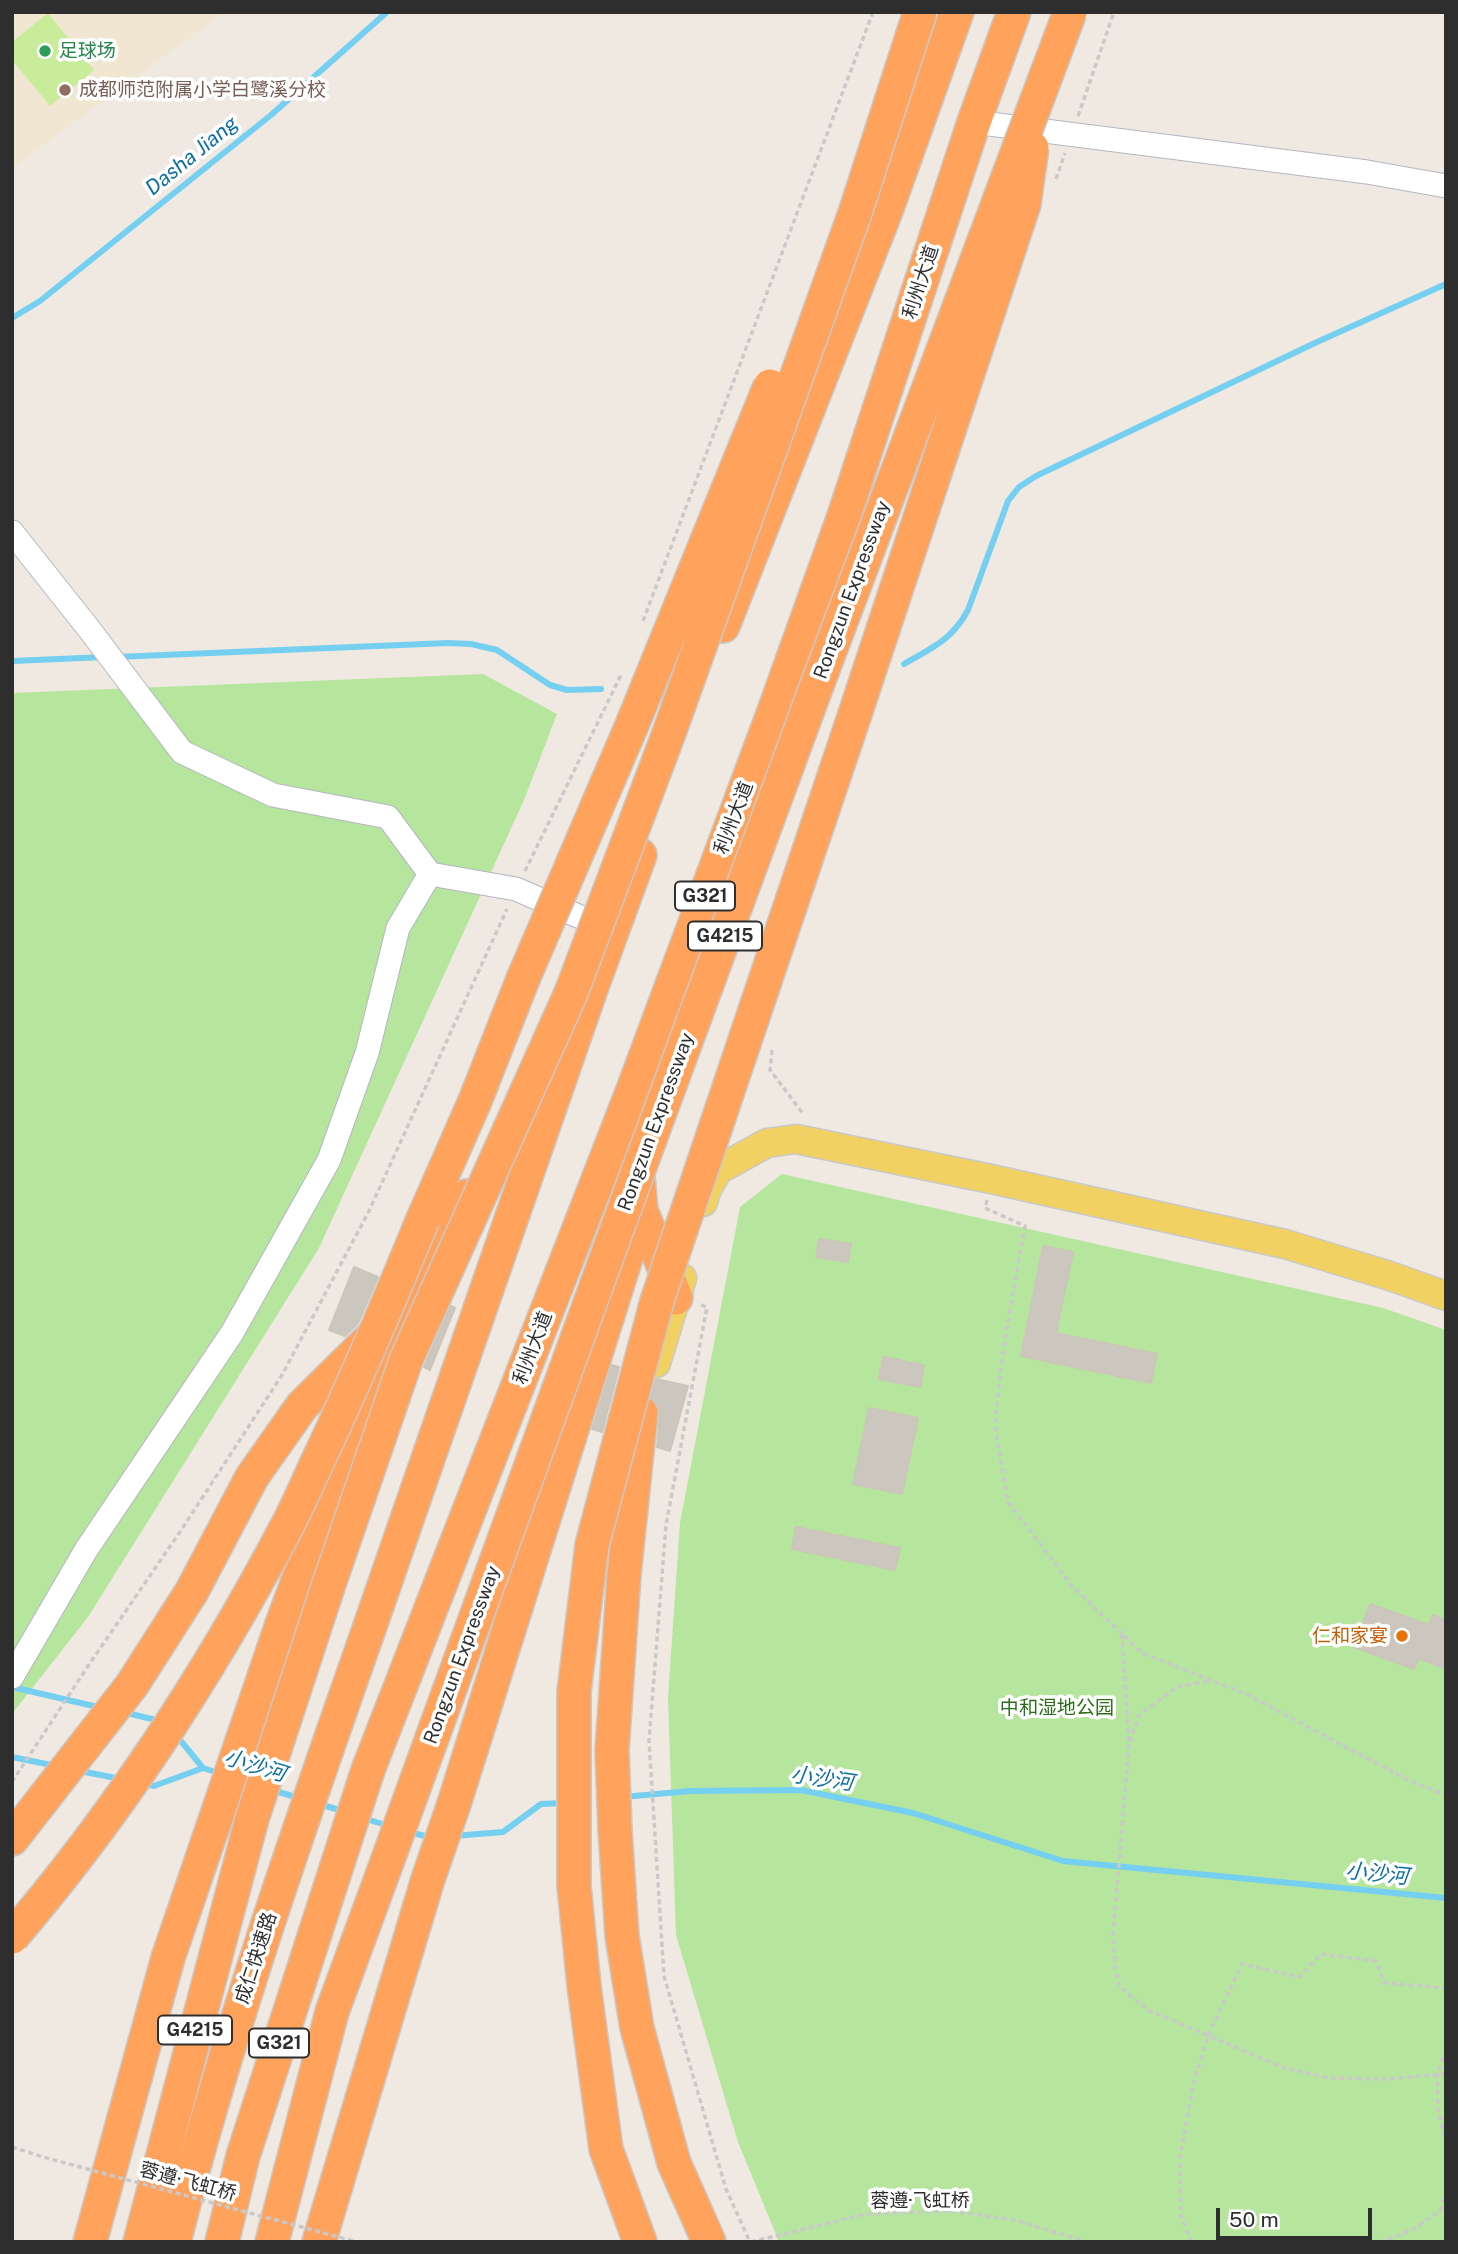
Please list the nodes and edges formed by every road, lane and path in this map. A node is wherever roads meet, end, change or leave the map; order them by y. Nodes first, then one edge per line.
1 (873, 12) edge
2 (919, 12) edge
3 (957, 12) edge
4 (1014, 12) edge
5 (1070, 12) edge
6 (1114, 12) edge
7 (1039, 91) junction
8 (974, 122) junction
9 (1072, 134) junction
10 (1446, 186) edge
11 (1054, 187) dead end
12 (856, 210) junction
13 (12, 532) edge
14 (643, 622) dead end
15 (622, 673) dead end
16 (430, 874) junction
17 (516, 889) junction
18 (613, 931) junction
19 (591, 989) junction
20 (772, 1046) dead end
21 (631, 1095) junction
22 (806, 1119) dead end
23 (985, 1209) dead end
24 (641, 1210) junction
25 (1446, 1296) edge
26 (676, 1298) junction
27 (397, 1313) junction
28 (641, 1413) joint
29 (1122, 1634) junction
30 (15, 1673) edge
31 (1210, 1681) junction
32 (1129, 1745) junction
33 (12, 1782) edge
34 (1446, 1796) edge
35 (21, 1828) edge
36 (12, 1937) edge
37 (1446, 1988) edge
38 (1208, 2036) junction
39 (1446, 2049) edge
40 (1446, 2074) edge
41 (1437, 2075) junction
42 (1446, 2143) edge
43 (12, 2147) edge
44 (1446, 2193) edge
45 (627, 2206) junction
46 (90, 2242) edge
47 (140, 2242) edge
48 (174, 2242) edge
49 (222, 2242) edge
50 (272, 2242) edge
51 (319, 2242) edge
52 (357, 2242) edge
53 (640, 2242) edge
54 (649, 2242) edge
55 (709, 2242) edge
56 (751, 2242) edge
57 (1087, 2242) edge
58 (1192, 2242) edge
59 (1380, 2242) edge

1 - 14 path
2 - 12 highway, G4215, bridge
3 - 18 highway, G321
4 - 8 highway, 利州大道 / G321
5 - 7 highway, Rongzun Expressway / G4215, bridge
6 - 9 path
7 - 45 highway, bridge
7 - 50 highway, Rongzun Expressway / G4215, bridge
8 - 9 street
8 - 21 highway, 利州大道 / G321
9 - 10 street
9 - 11 path
12 - 36 highway, bridge
12 - 47 highway, G4215, bridge
13 - 16 street
15 - 17 path
16 - 17 street
16 - 30 street
17 - 18 street
17 - 33 path
18 - 19 highway, G321
19 - 27 highway
19 - 48 highway, 成仁快速路 / G321
20 - 22 path
21 - 24 highway
21 - 49 highway, 利州大道 / G321
23 - 29 path
24 - 26 highway
24 - 51 highway
25 - 26 main road
26 - 28 main road
26 - 56 path
27 - 35 highway
27 - 46 highway
28 - 55 highway
29 - 31 path
29 - 32 path
31 - 32 path
31 - 34 path
32 - 38 path
37 - 38 path
38 - 41 path
38 - 58 path
39 - 41 path
40 - 41 path
41 - 42 path
43 - 52 path, 蓉遵·飞虹桥, bridge
44 - 59 path
45 - 53 highway
45 - 54 highway
56 - 57 path, 蓉遵·飞虹桥

